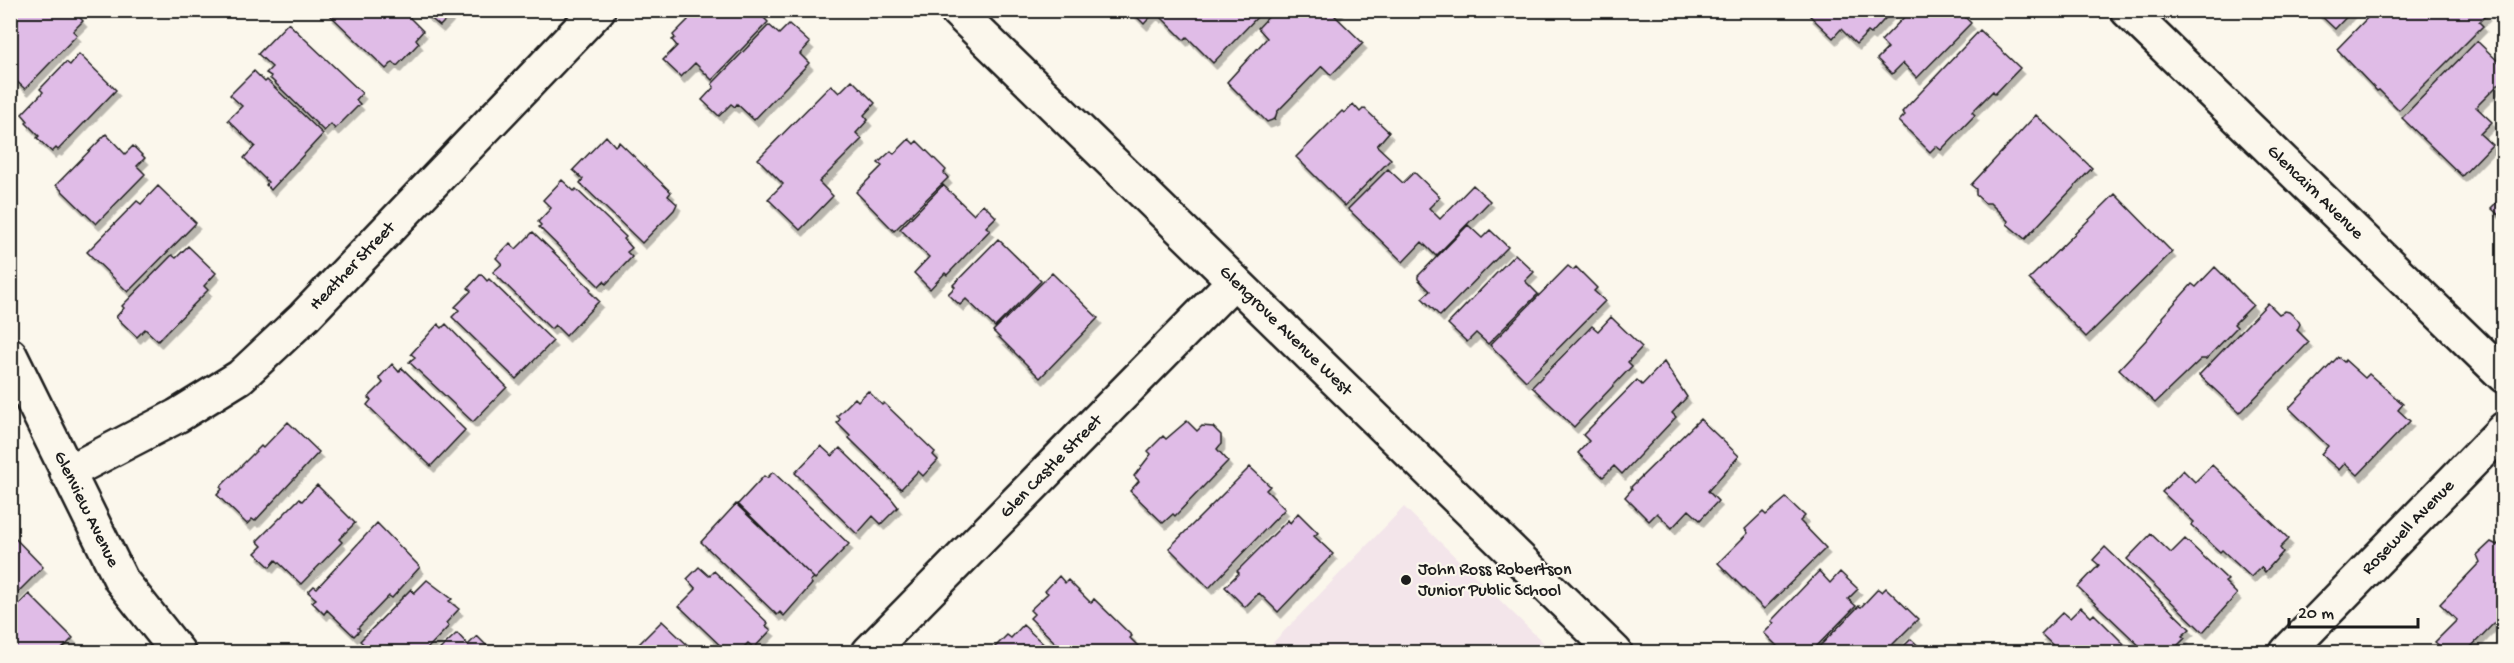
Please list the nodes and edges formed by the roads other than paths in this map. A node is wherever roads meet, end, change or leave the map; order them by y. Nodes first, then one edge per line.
1 (598, 10) edge
2 (956, 10) edge
3 (2127, 10) edge
4 (1234, 281) junction
5 (10, 355) edge
6 (2504, 376) edge
7 (2504, 429) edge
8 (67, 473) junction
9 (178, 652) edge
10 (868, 652) edge
11 (1615, 652) edge
12 (2288, 652) edge

1 - 8 street, Heather Street
2 - 4 street, Glengrove Avenue West
3 - 6 street, Glencairn Avenue
4 - 10 street, Glen Castle Street
4 - 11 street, Glengrove Avenue West
5 - 8 street, Glenview Avenue
7 - 12 street, Rosewell Avenue
8 - 9 street, Glenview Avenue

